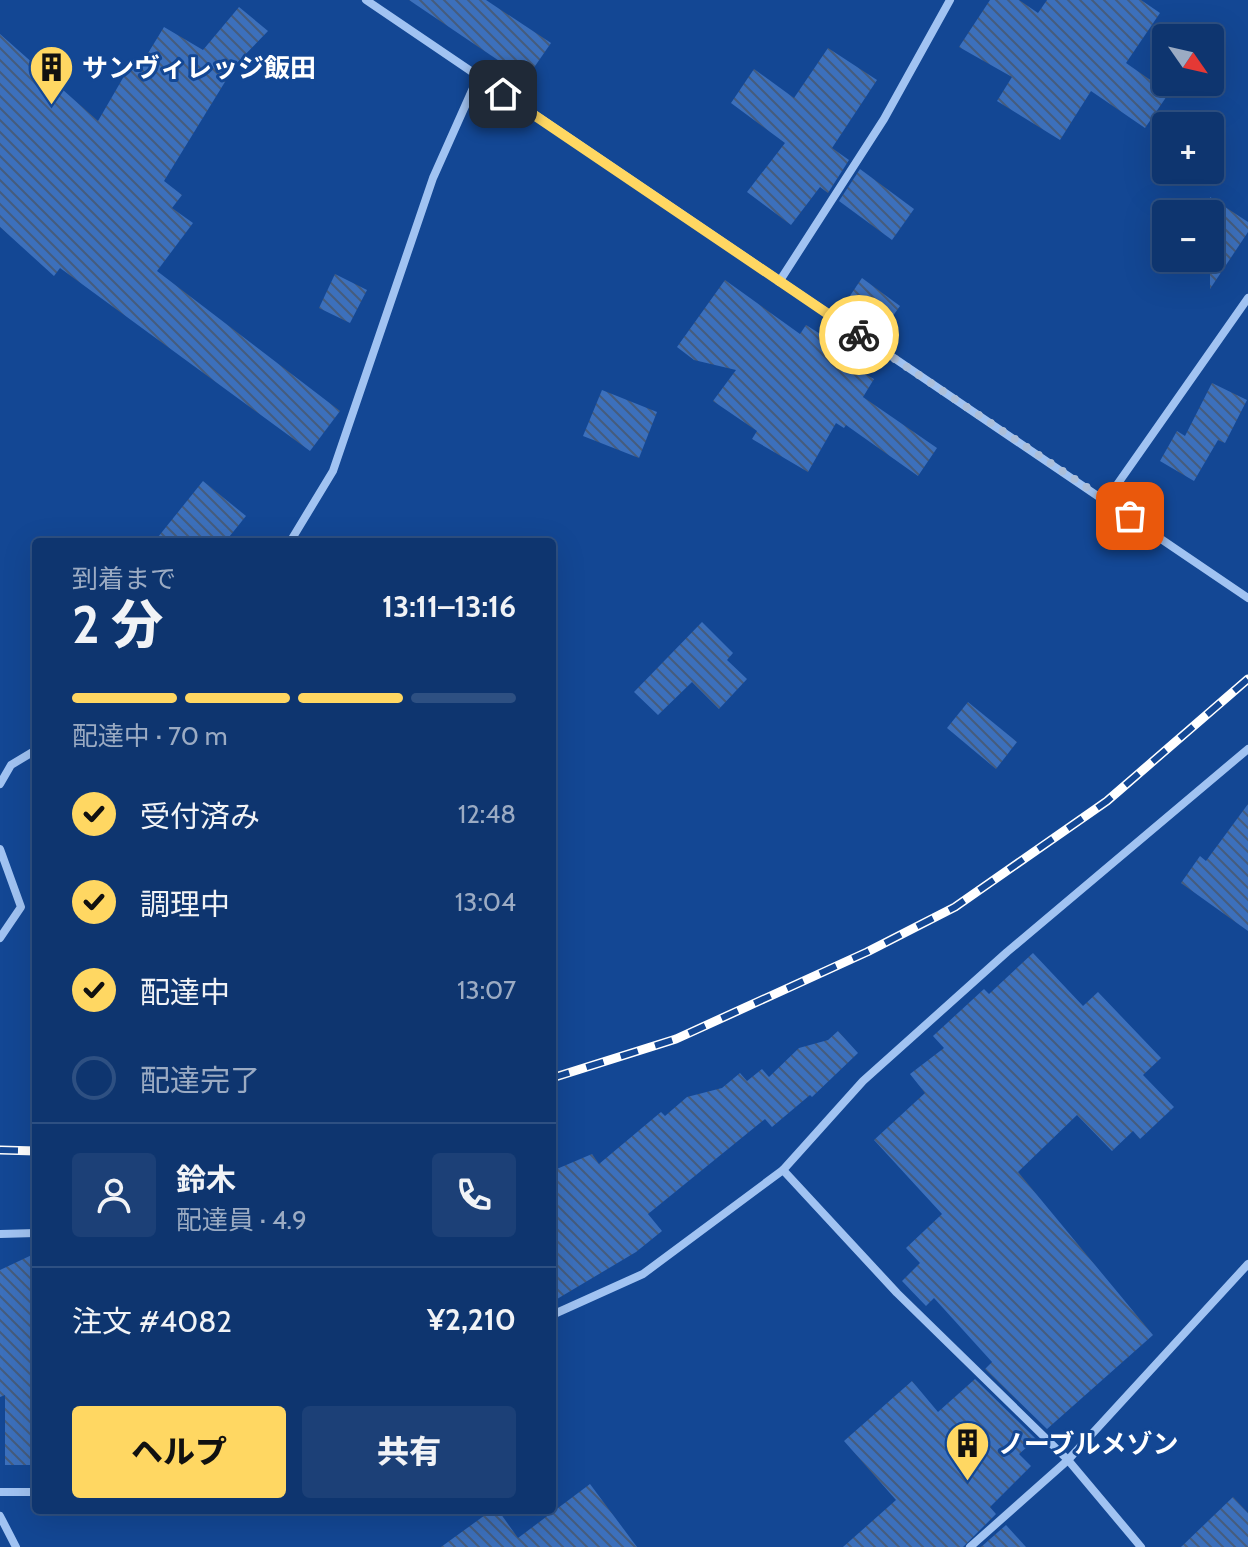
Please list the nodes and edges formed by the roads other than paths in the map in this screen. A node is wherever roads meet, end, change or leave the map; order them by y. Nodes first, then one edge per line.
1 (366, 0) edge
2 (950, 0) edge
3 (478, 77) junction
4 (779, 282) junction
5 (1248, 298) edge
6 (1107, 499) junction
7 (292, 538) edge
8 (1248, 598) edge
9 (1248, 749) edge
10 (32, 752) edge
11 (0, 784) edge
12 (0, 849) edge
13 (0, 938) edge
14 (783, 1170) junction
15 (32, 1233) edge
16 (0, 1234) edge
17 (1248, 1264) edge
18 (556, 1313) edge
19 (1068, 1460) junction
20 (0, 1492) edge
21 (32, 1492) edge
22 (0, 1516) edge
23 (16, 1547) edge
24 (970, 1547) edge
25 (1141, 1547) edge

1 - 3 street
2 - 4 street
3 - 4 street
3 - 7 street
4 - 6 street
5 - 6 street
6 - 8 street
9 - 14 street
10 - 11 street
12 - 13 street
14 - 18 street
14 - 19 street
15 - 16 street
17 - 19 street
19 - 24 street
19 - 25 street
20 - 21 street
22 - 23 street

